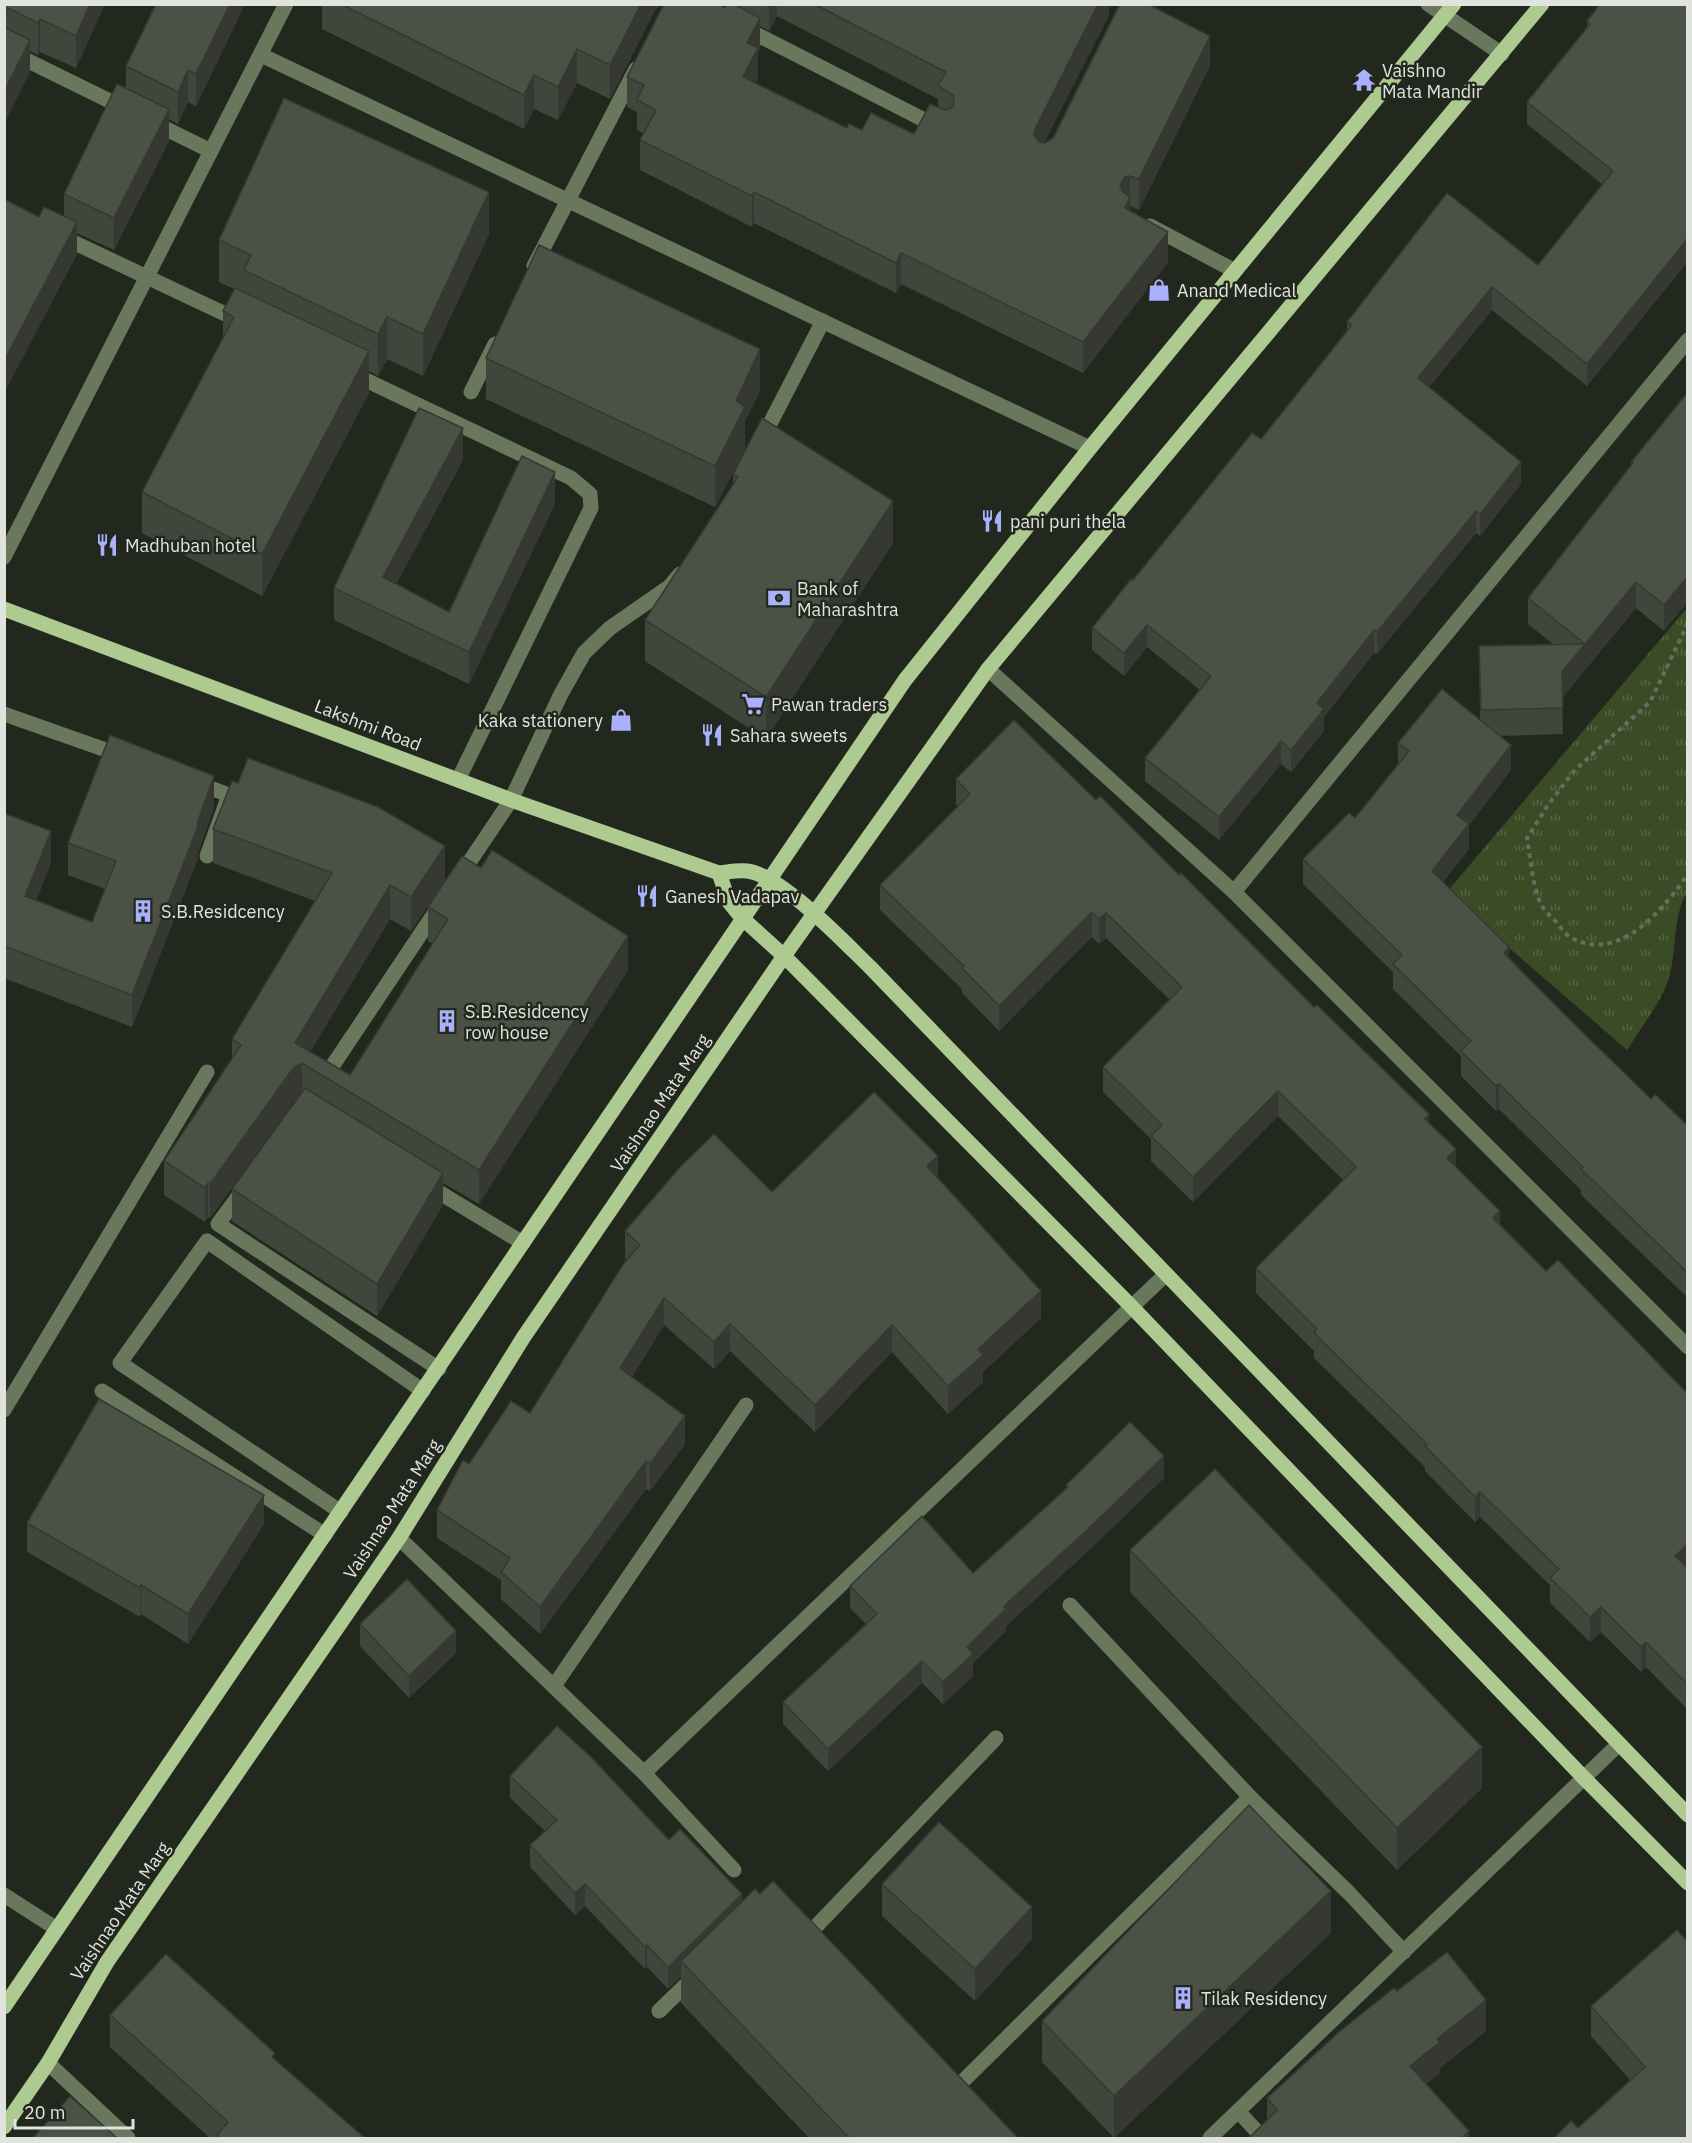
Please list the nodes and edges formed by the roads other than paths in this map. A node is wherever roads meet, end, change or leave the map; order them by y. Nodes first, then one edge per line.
1 (286, 4) edge
2 (1428, 4) edge
3 (1542, 4) edge
4 (1450, 10) edge
5 (731, 22) edge
6 (4, 49) edge
7 (1502, 54) junction
8 (261, 55) junction
9 (643, 55) edge
10 (945, 131) edge
11 (211, 151) junction
12 (568, 200) junction
13 (1140, 221) edge
14 (45, 228) edge
15 (1235, 271) junction
16 (530, 275) edge
17 (147, 277) junction
18 (824, 321) junction
19 (250, 326) edge
20 (503, 328) edge
21 (1688, 340) edge
22 (334, 365) edge
23 (471, 392) dead end
24 (1090, 448) junction
25 (753, 457) edge
26 (4, 556) edge
27 (693, 560) edge
28 (4, 609) edge
29 (988, 669) junction
30 (4, 714) edge
31 (136, 760) edge
32 (180, 777) edge
33 (458, 780) junction
34 (511, 800) junction
35 (207, 856) dead end
36 (719, 873) junction
37 (770, 879) junction
38 (1234, 892) junction
39 (814, 914) junction
40 (742, 918) junction
41 (784, 956) junction
42 (207, 1072) dead end
43 (322, 1081) edge
44 (410, 1174) edge
45 (253, 1175) edge
46 (524, 1243) junction
47 (1165, 1275) junction
48 (1131, 1306) junction
49 (1688, 1347) edge
50 (439, 1370) junction
51 (102, 1391) dead end
52 (423, 1391) junction
53 (746, 1405) dead end
54 (4, 1410) edge
55 (341, 1512) junction
56 (325, 1535) junction
57 (399, 1538) junction
58 (1070, 1605) dead end
59 (554, 1686) junction
60 (996, 1738) dead end
61 (1619, 1744) junction
62 (644, 1773) junction
63 (1584, 1778) junction
64 (1250, 1797) junction
65 (1688, 1815) edge
66 (734, 1870) dead end
67 (1688, 1883) edge
68 (4, 1895) edge
69 (57, 1929) junction
70 (805, 1939) edge
71 (1404, 1952) junction
72 (710, 1961) edge
73 (4, 2007) edge
74 (659, 2012) dead end
75 (48, 2063) junction
76 (953, 2091) edge
77 (1238, 2111) junction
78 (4, 2127) edge
79 (128, 2139) edge
80 (1210, 2139) edge
81 (1263, 2139) edge

1 - 8 street
2 - 4 street
3 - 7 main road, Vaishnao Mata Marg
4 - 7 street
4 - 15 main road, Vaishnao Mata Marg
5 - 10 street
6 - 11 street
7 - 29 main road, Vaishnao Mata Marg
8 - 11 street
8 - 12 street
9 - 12 street
11 - 17 street
12 - 16 street
12 - 18 street
13 - 15 street
14 - 17 street
15 - 24 main road, Vaishnao Mata Marg
17 - 19 street
17 - 26 street
18 - 24 street
18 - 25 street
20 - 23 street
21 - 38 street
22 - 33 street
24 - 37 main road, Vaishnao Mata Marg
27 - 34 street
28 - 33 main road, Lakshmi Road
29 - 38 street
29 - 39 main road, Vaishnao Mata Marg
30 - 31 street
32 - 35 street
33 - 34 main road, Lakshmi Road
34 - 36 main road, Lakshmi Road
34 - 43 street
36 - 37 main road, Lakshmi Road
36 - 40 main road
37 - 39 main road
37 - 40 main road, Vaishnao Mata Marg
38 - 49 street
39 - 41 main road, Vaishnao Mata Marg
39 - 47 main road
40 - 41 main road
40 - 46 main road, Vaishnao Mata Marg
41 - 48 main road
41 - 57 main road, Vaishnao Mata Marg
42 - 54 street
44 - 46 street
45 - 50 street
46 - 50 main road, Vaishnao Mata Marg
47 - 48 street
47 - 61 main road
48 - 62 street
48 - 63 main road
50 - 52 main road, Vaishnao Mata Marg
51 - 56 street
52 - 55 main road, Vaishnao Mata Marg
52 - 55 street
53 - 59 street
55 - 56 main road, Vaishnao Mata Marg
56 - 69 main road, Vaishnao Mata Marg
57 - 59 street
57 - 75 main road, Vaishnao Mata Marg
58 - 64 street
59 - 62 street
60 - 70 street
61 - 63 street
61 - 65 main road
62 - 66 street
63 - 67 main road
63 - 71 street
64 - 71 street
64 - 76 street
68 - 69 street
69 - 73 main road, Vaishnao Mata Marg
71 - 77 street
72 - 74 street
75 - 78 main road, Vaishnao Mata Marg
75 - 79 street
77 - 80 street
77 - 81 street

